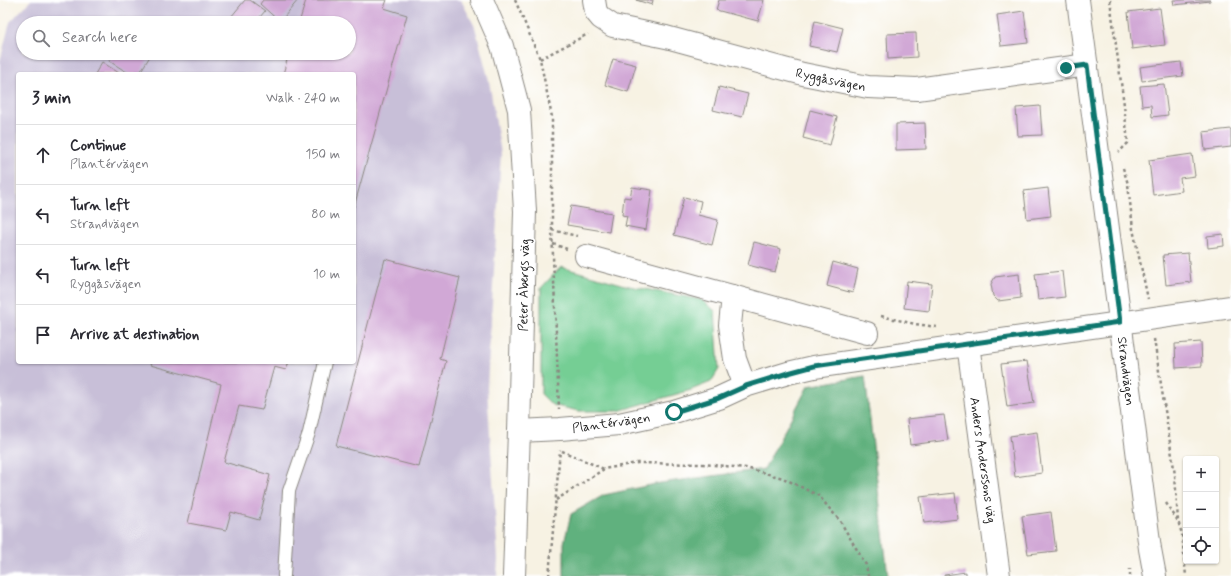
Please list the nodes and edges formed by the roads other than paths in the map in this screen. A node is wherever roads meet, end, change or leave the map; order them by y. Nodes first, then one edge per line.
1 (482, 0) edge
2 (1078, 0) edge
3 (595, 6) edge
4 (1087, 65) junction
5 (584, 247) road end
6 (733, 296) junction
7 (1231, 307) edge
8 (1120, 322) junction
9 (873, 324) road end
10 (968, 344) junction
11 (325, 364) edge
12 (746, 386) junction
13 (519, 430) junction
14 (284, 576) edge
15 (514, 576) edge
16 (999, 576) edge
17 (1156, 576) edge

1 - 13 street, Peter Åbergs väg
2 - 4 street, Strandvägen
3 - 4 street, Ryggåsvägen
4 - 8 street, Strandvägen
5 - 6 street
6 - 9 street
6 - 12 street
7 - 8 street, Plantérvägen
8 - 10 street, Plantérvägen
8 - 17 street, Strandvägen
10 - 12 street, Plantérvägen
10 - 16 street, Anders Anderssons väg
11 - 14 lane
12 - 13 street, Plantérvägen
13 - 15 street, Peter Åbergs väg

